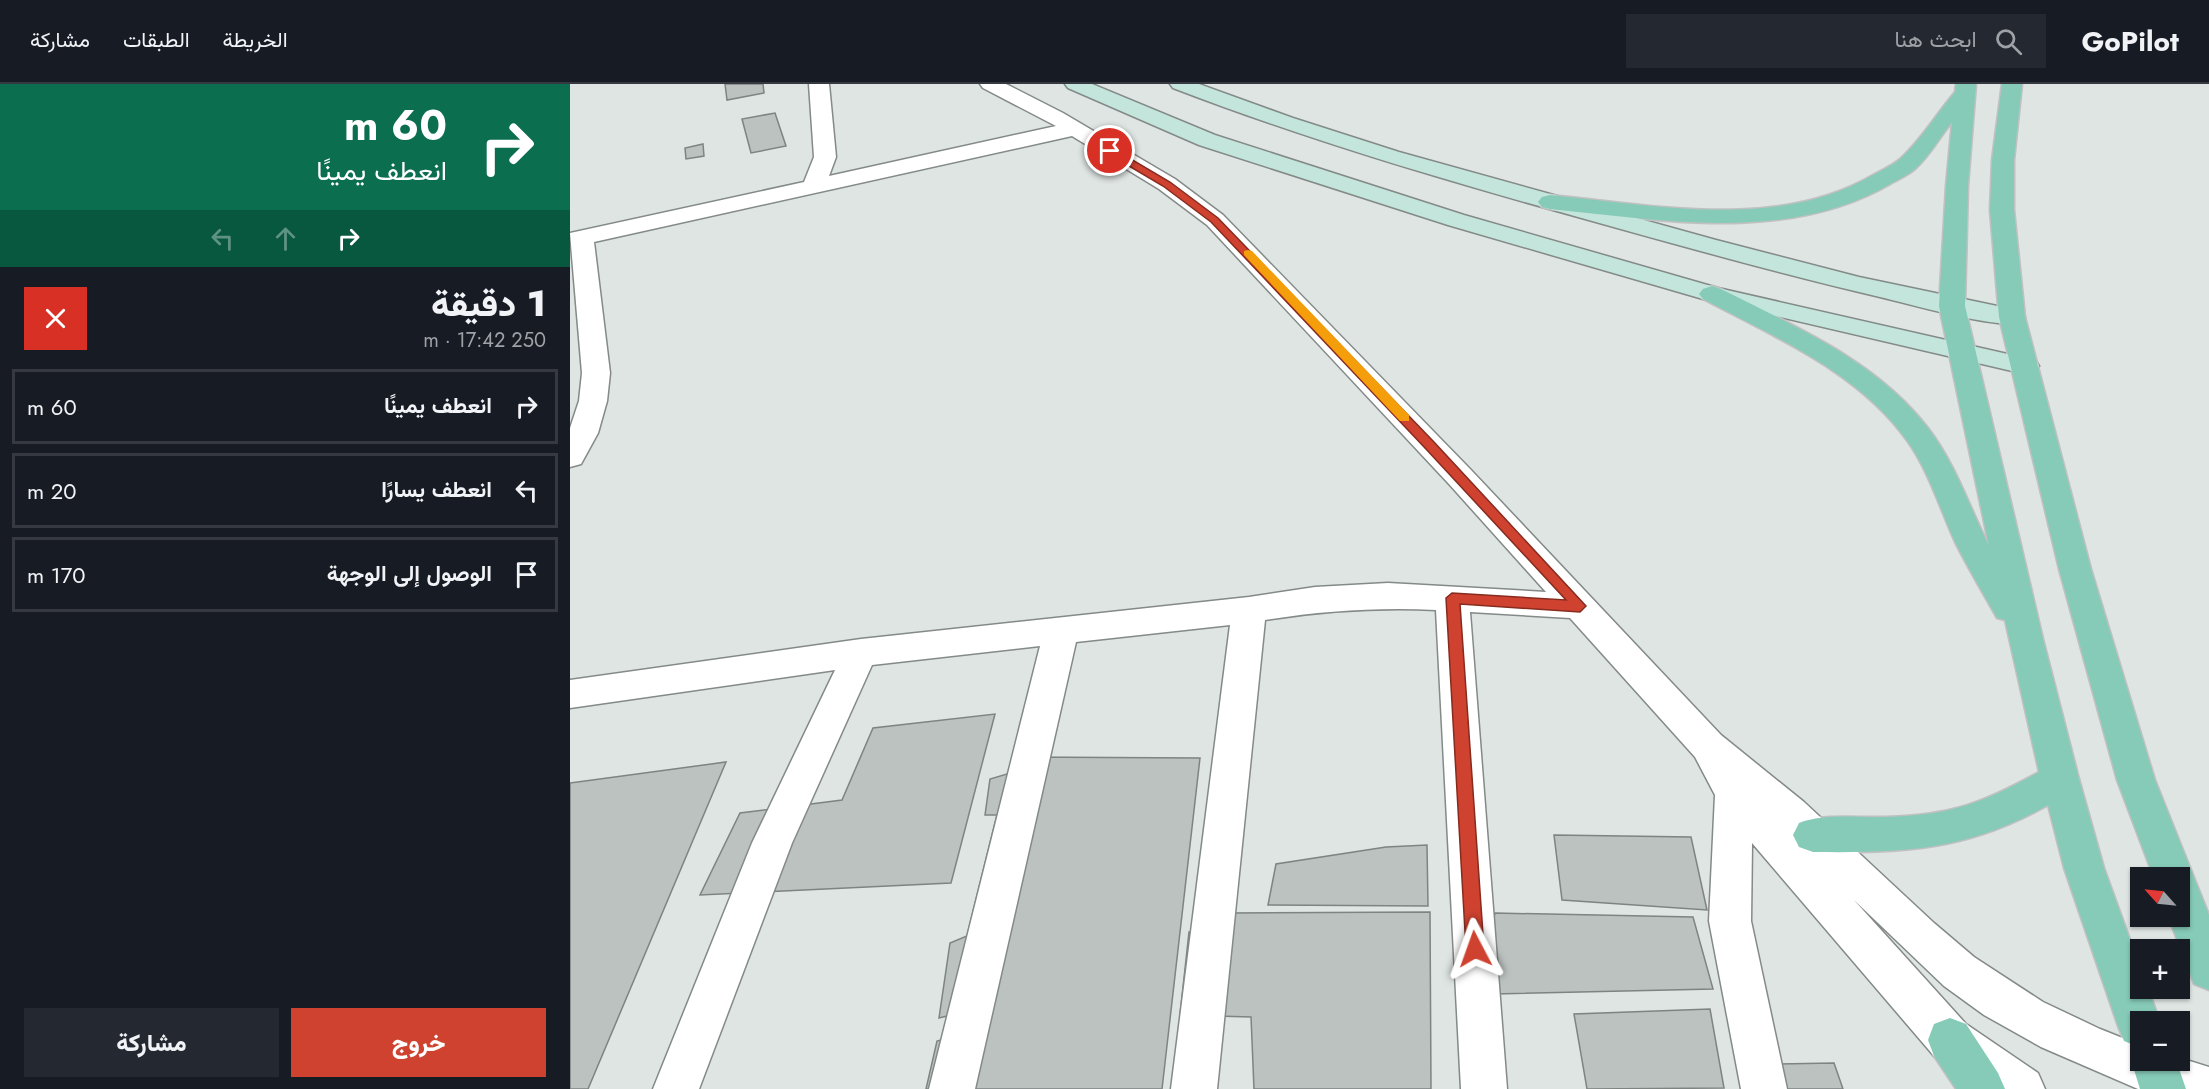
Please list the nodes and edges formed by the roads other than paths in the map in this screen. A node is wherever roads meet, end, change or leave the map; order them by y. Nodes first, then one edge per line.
1 (819, 84) edge
2 (990, 84) edge
3 (1075, 84) edge
4 (1180, 84) edge
5 (2012, 84) edge
6 (1966, 88) edge
7 (1073, 129) junction
8 (813, 187) junction
9 (1550, 202) junction
10 (576, 238) edge
11 (1712, 294) junction
12 (1952, 306) junction
13 (2012, 317) junction
14 (1962, 352) junction
15 (2025, 366) junction
16 (574, 442) edge
17 (1452, 598) junction
18 (1580, 606) junction
19 (1249, 610) junction
20 (1061, 631) junction
21 (2026, 639) junction
22 (861, 653) junction
23 (570, 694) edge
24 (1708, 746) junction
25 (2060, 779) junction
26 (1734, 794) junction
27 (1814, 835) junction
28 (2170, 867) edge
29 (2190, 920) edge
30 (2209, 970) edge
31 (2135, 1011) edge
32 (1950, 1040) junction
33 (2158, 1075) edge
34 (676, 1089) edge
35 (952, 1089) edge
36 (1194, 1089) edge
37 (1484, 1089) edge
38 (1764, 1089) edge
39 (1982, 1089) edge
40 (2022, 1089) edge
41 (2207, 1089) edge

1 - 8 street
2 - 7 street
3 - 11 main road
4 - 9 main road
5 - 13 main road
6 - 9 main road
6 - 12 main road
7 - 8 street
7 - 18 street
8 - 10 street
9 - 12 main road
10 - 16 street
11 - 14 main road
11 - 21 main road
12 - 13 main road
12 - 14 main road
13 - 15 main road
14 - 15 main road
14 - 21 main road
15 - 28 main road
17 - 18 street
17 - 19 street
17 - 37 street
18 - 24 street
19 - 20 street
19 - 36 street
20 - 22 street
20 - 35 street
21 - 25 main road
22 - 23 street
22 - 34 street
24 - 26 street
24 - 27 street
25 - 27 main road
25 - 31 main road
26 - 32 street
26 - 38 street
27 - 33 street
29 - 30 main road
32 - 39 main road
32 - 40 street
33 - 41 street

